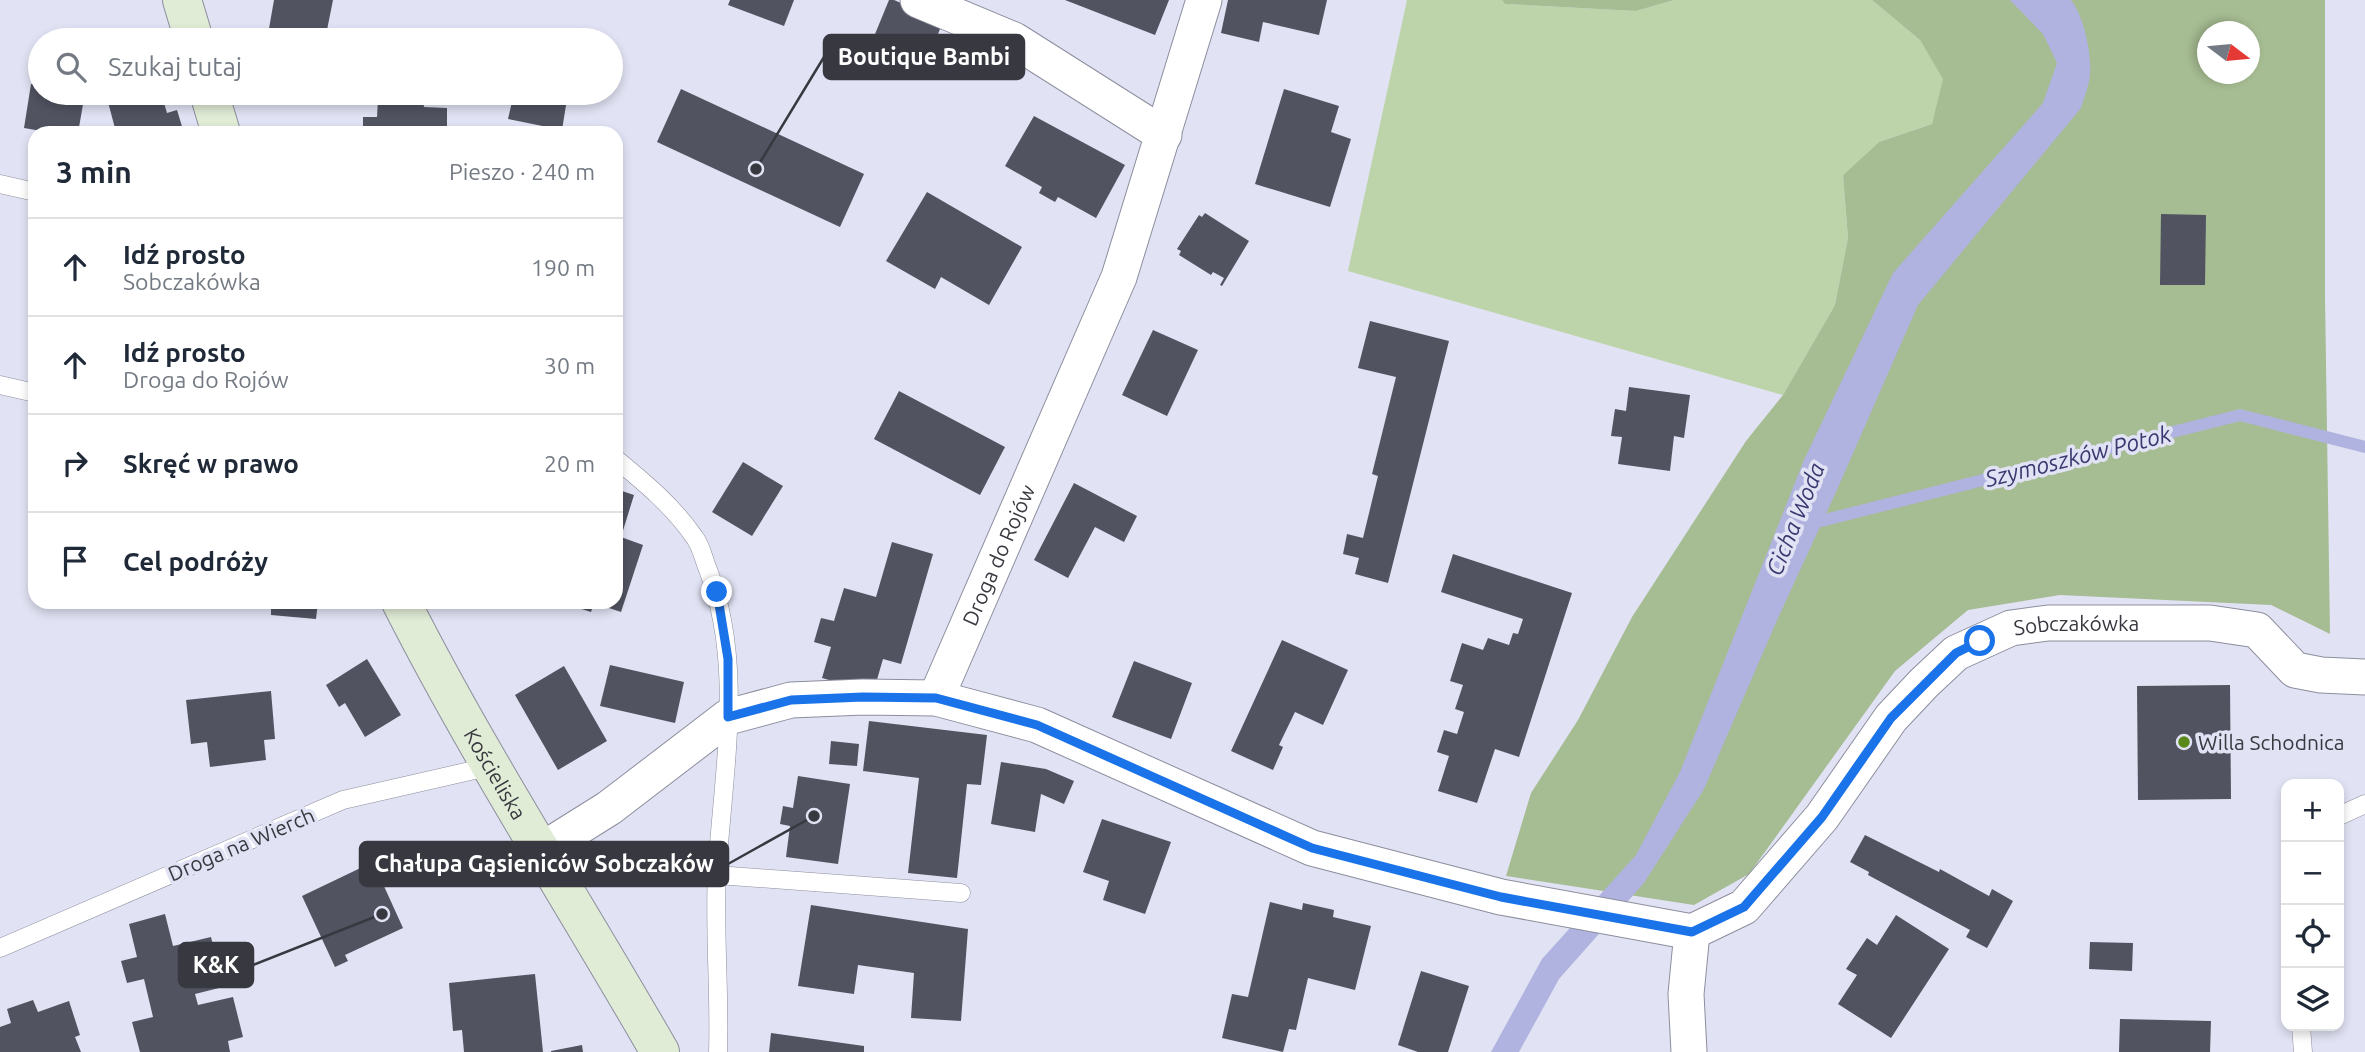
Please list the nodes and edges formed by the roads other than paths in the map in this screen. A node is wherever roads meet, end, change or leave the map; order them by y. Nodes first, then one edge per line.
1 (182, 0) edge
2 (918, 0) edge
3 (1205, 0) edge
4 (190, 28) edge
5 (213, 105) edge
6 (219, 126) edge
7 (1164, 135) junction
8 (0, 184) edge
9 (28, 190) edge
10 (0, 385) edge
11 (28, 391) edge
12 (623, 465) edge
13 (404, 609) edge
14 (2365, 677) edge
15 (936, 698) junction
16 (728, 717) junction
17 (492, 766) junction
18 (2365, 804) edge
19 (2344, 814) edge
20 (542, 850) junction
21 (717, 875) junction
22 (961, 893) dead end
23 (1692, 932) junction
24 (0, 948) edge
25 (2301, 1031) edge
26 (660, 1052) edge
27 (718, 1052) edge
28 (1689, 1052) edge
29 (2303, 1052) edge

1 - 4 main road
2 - 7 street
3 - 7 street, Droga do Rojów
5 - 6 main road
7 - 15 street, Droga do Rojów
8 - 9 lane
10 - 11 lane
12 - 16 lane
13 - 17 main road, Kościeliska
14 - 23 street, Sobczakówka
15 - 16 street
15 - 23 street
16 - 20 street
16 - 21 lane
17 - 20 main road, Kościeliska
17 - 24 lane, Droga na Wierch
18 - 19 lane
20 - 26 main road, Kościeliska
21 - 22 lane
21 - 27 lane
23 - 28 street
25 - 29 lane

